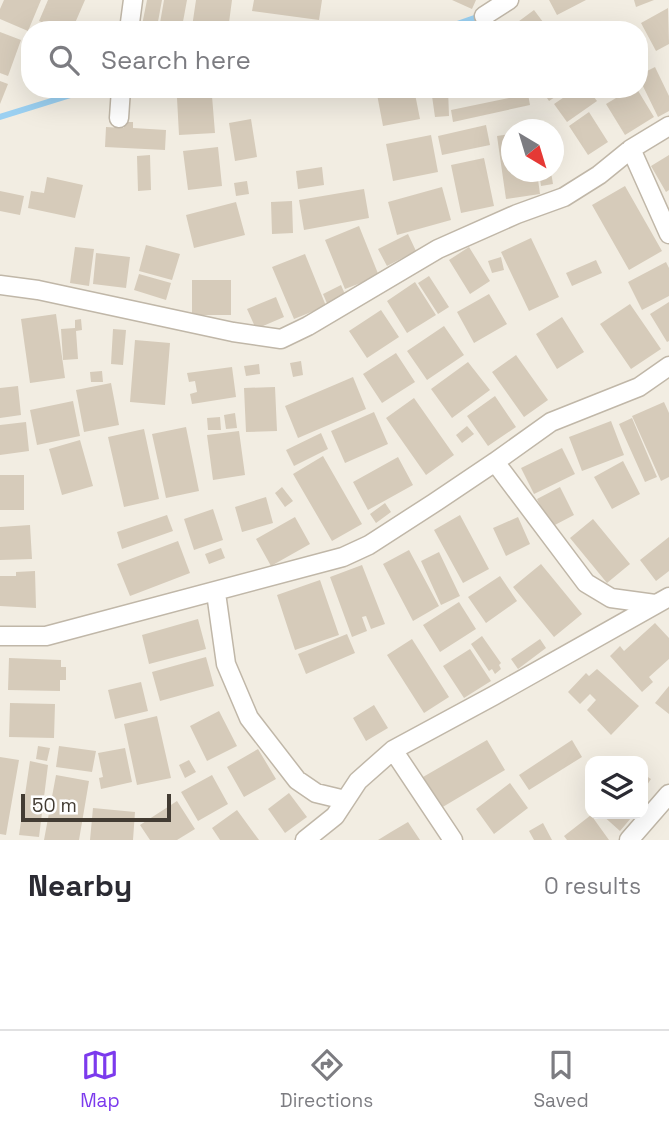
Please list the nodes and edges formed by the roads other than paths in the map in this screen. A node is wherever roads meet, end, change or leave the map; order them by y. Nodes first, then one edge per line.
1 (132, 0) edge
2 (509, 0) edge
3 (484, 16) dead end
4 (130, 21) edge
5 (120, 98) edge
6 (118, 118) dead end
7 (669, 126) edge
8 (631, 149) junction
9 (669, 234) edge
10 (0, 285) edge
11 (669, 366) edge
12 (495, 463) junction
13 (216, 593) junction
14 (662, 601) edge
15 (0, 636) edge
16 (393, 750) junction
17 (669, 794) edge
18 (345, 800) junction
19 (328, 833) edge
20 (305, 840) edge
21 (452, 840) edge
22 (629, 840) edge

1 - 4 street
2 - 3 street
5 - 6 street
7 - 8 street
8 - 9 street
8 - 10 street
11 - 12 street
12 - 13 street
12 - 14 street
13 - 15 street
13 - 18 street
14 - 16 street
16 - 18 street
16 - 21 street
17 - 22 street
18 - 19 street
19 - 20 street

